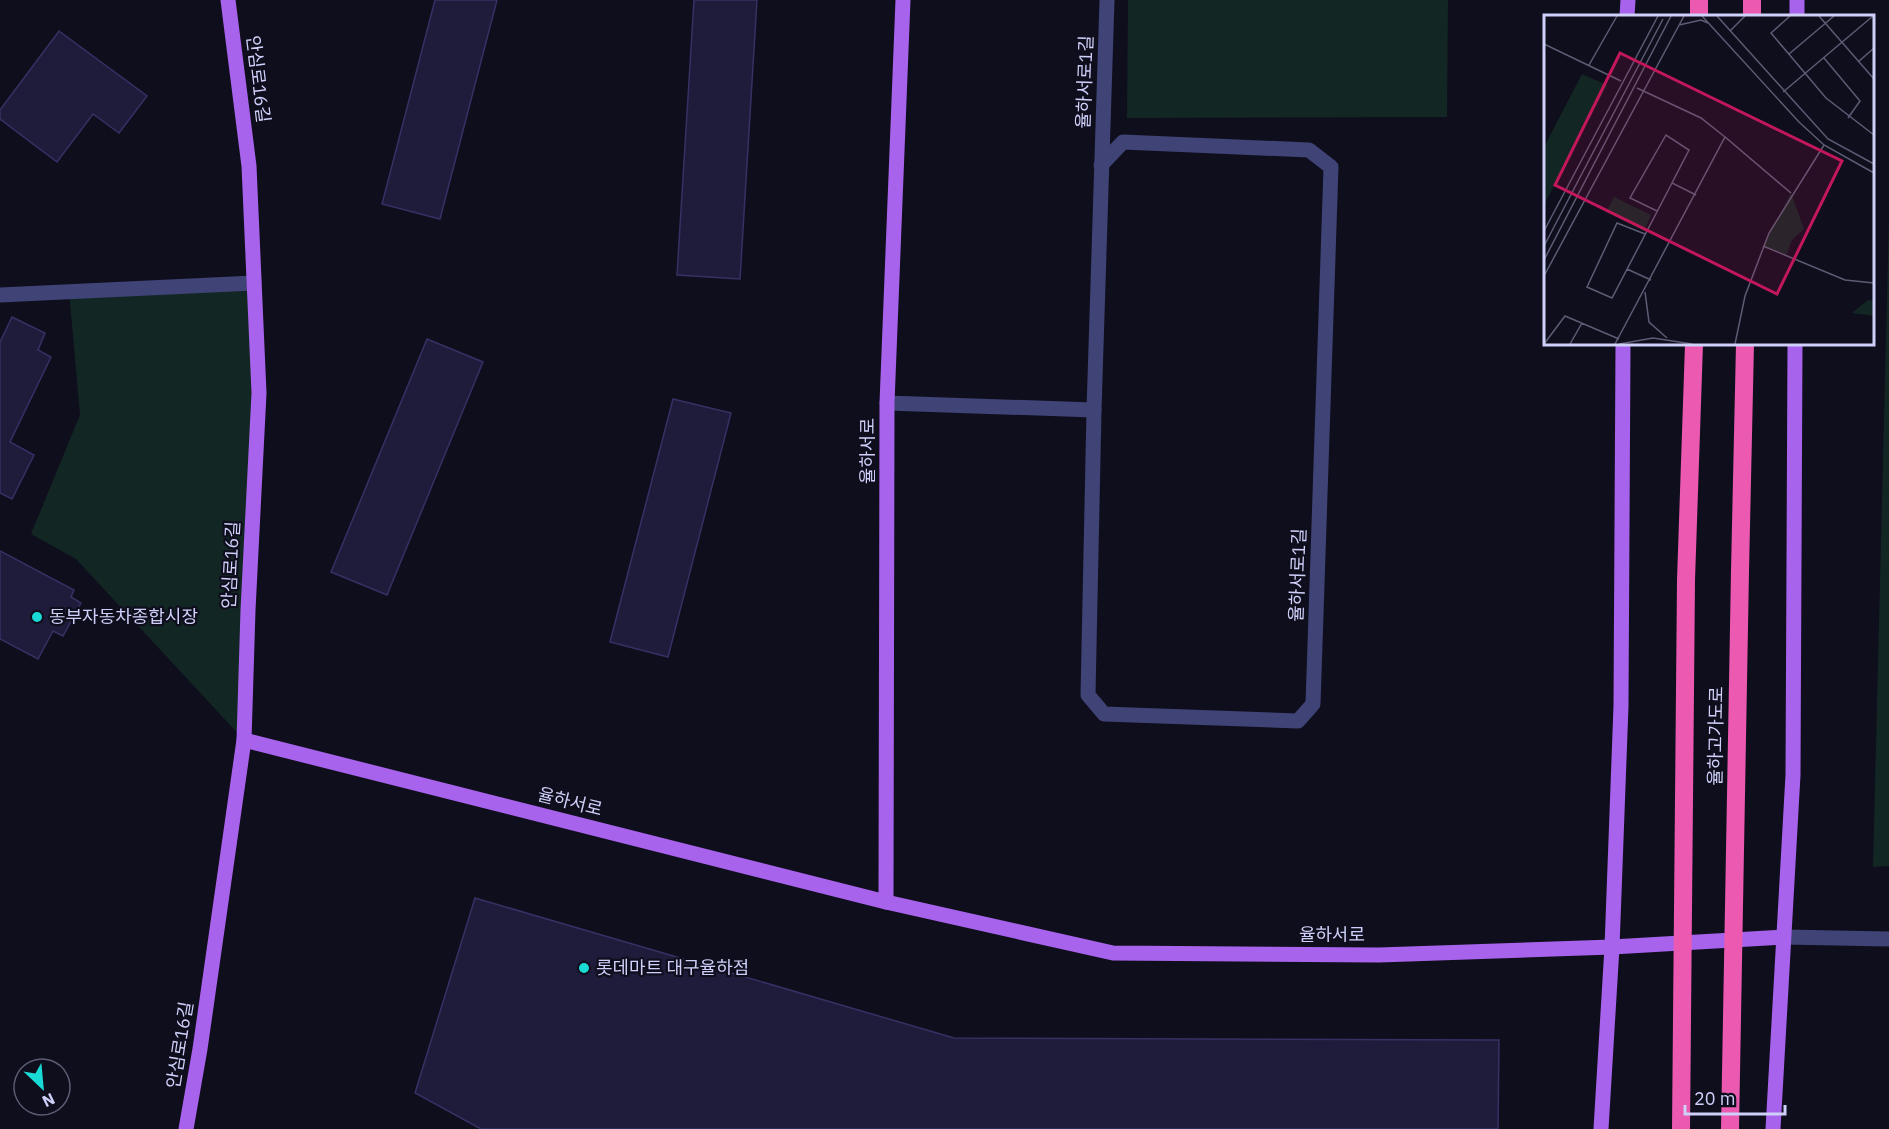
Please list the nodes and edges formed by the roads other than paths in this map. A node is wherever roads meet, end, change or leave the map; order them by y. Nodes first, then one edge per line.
1 (228, 0) edge
2 (903, 0) edge
3 (1107, 0) edge
4 (1628, 0) edge
5 (1627, 15) edge
6 (1101, 165) junction
7 (254, 283) junction
8 (0, 295) edge
9 (1623, 345) edge
10 (1694, 345) edge
11 (1745, 345) edge
12 (1796, 345) edge
13 (887, 403) junction
14 (1094, 410) junction
15 (244, 740) junction
16 (886, 902) junction
17 (1783, 937) junction
18 (1889, 939) edge
19 (1612, 947) junction
20 (186, 1129) edge
21 (1601, 1129) edge
22 (1681, 1129) edge
23 (1730, 1129) edge
24 (1773, 1129) edge

1 - 7 main road, 안심로16길
2 - 13 main road, 율하서로
3 - 6 street, 율하서로1길
4 - 5 main road
6 - 14 street, 율하서로1길
6 - 14 street, 율하서로1길
7 - 8 street
7 - 15 main road, 안심로16길
9 - 19 main road
10 - 22 highway, 율하고가도로, bridge
11 - 23 highway, 율하고가도로, bridge
12 - 17 main road
13 - 14 street
13 - 16 main road, 율하서로
15 - 16 main road, 율하서로
15 - 20 main road, 안심로16길
16 - 19 main road, 율하서로
17 - 18 street
17 - 19 main road, 율하서로
17 - 24 main road
19 - 21 main road

